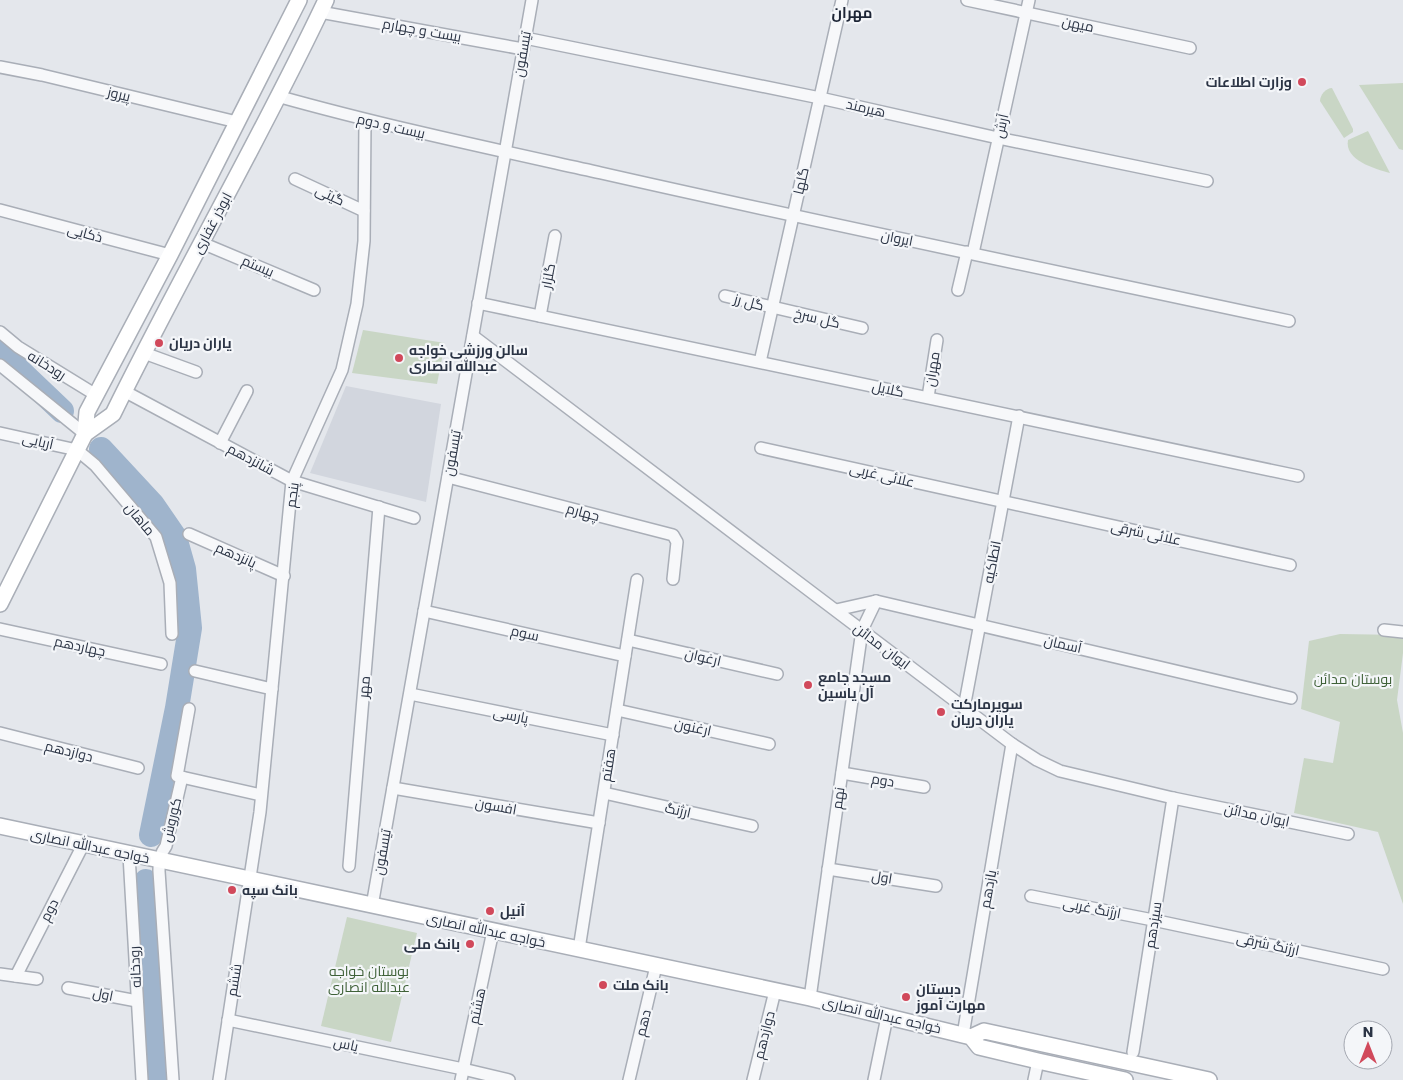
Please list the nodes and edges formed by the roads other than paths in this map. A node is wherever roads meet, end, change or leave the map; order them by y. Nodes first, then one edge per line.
1 (299, 0) edge
2 (532, 0) edge
3 (842, 0) edge
4 (967, 0) edge
5 (1029, 0) edge
6 (323, 6) edge
7 (1026, 13) junction
8 (524, 43) junction
9 (1190, 48) dead end
10 (0, 67) edge
11 (277, 96) junction
12 (820, 98) junction
13 (365, 120) junction
14 (237, 122) junction
15 (998, 138) junction
16 (505, 152) junction
17 (295, 179) dead end
18 (1207, 181) dead end
19 (0, 210) edge
20 (364, 211) junction
21 (793, 216) junction
22 (555, 236) dead end
23 (202, 243) junction
24 (970, 252) junction
25 (170, 255) junction
26 (314, 290) dead end
27 (958, 290) dead end
28 (725, 296) dead end
29 (478, 303) junction
30 (772, 308) junction
31 (540, 316) junction
32 (1289, 322) dead end
33 (862, 328) dead end
34 (0, 332) edge
35 (473, 336) junction
36 (937, 340) dead end
37 (144, 353) junction
38 (760, 362) junction
39 (0, 365) edge
40 (196, 372) dead end
41 (124, 391) junction
42 (247, 391) dead end
43 (96, 395) junction
44 (928, 397) junction
45 (1019, 416) junction
46 (0, 432) edge
47 (85, 434) junction
48 (220, 443) junction
49 (762, 448) dead end
50 (77, 450) junction
51 (1298, 476) dead end
52 (448, 477) junction
53 (292, 481) junction
54 (1003, 502) junction
55 (379, 507) junction
56 (414, 518) dead end
57 (189, 534) dead end
58 (1290, 565) dead end
59 (284, 576) junction
60 (673, 579) dead end
61 (637, 580) dead end
62 (876, 601) junction
63 (0, 604) edge
64 (836, 610) junction
65 (424, 611) junction
66 (980, 624) junction
67 (0, 629) edge
68 (862, 630) junction
69 (1384, 630) dead end
70 (1403, 632) edge
71 (172, 634) dead end
72 (628, 640) junction
73 (625, 656) junction
74 (160, 664) dead end
75 (195, 671) dead end
76 (778, 674) dead end
77 (272, 689) junction
78 (410, 694) junction
79 (1291, 698) dead end
80 (964, 708) junction
81 (189, 710) dead end
82 (617, 710) junction
83 (0, 733) edge
84 (613, 736) junction
85 (769, 744) dead end
86 (1012, 744) junction
87 (138, 768) dead end
88 (842, 773) junction
89 (179, 776) junction
90 (924, 787) dead end
91 (393, 788) junction
92 (604, 793) junction
93 (261, 795) junction
94 (1174, 798) junction
95 (599, 823) junction
96 (0, 826) edge
97 (752, 826) dead end
98 (1348, 834) dead end
99 (83, 845) junction
100 (129, 855) junction
101 (159, 861) junction
102 (349, 866) dead end
103 (828, 869) junction
104 (250, 880) junction
105 (936, 886) dead end
106 (1031, 896) dead end
107 (372, 906) junction
108 (1153, 920) junction
109 (492, 931) junction
110 (579, 950) junction
111 (656, 966) junction
112 (1383, 968) dead end
113 (0, 974) edge
114 (16, 976) junction
115 (37, 980) dead end
116 (68, 988) dead end
117 (775, 991) junction
118 (810, 998) junction
119 (137, 1001) junction
120 (887, 1018) junction
121 (228, 1020) junction
122 (967, 1036) junction
123 (1133, 1052) dead end
124 (1038, 1061) junction
125 (462, 1074) edge
126 (142, 1080) edge
127 (173, 1080) edge
128 (219, 1080) edge
129 (509, 1080) edge
130 (629, 1080) edge
131 (753, 1080) edge
132 (874, 1080) edge
133 (1034, 1080) edge
134 (1125, 1080) edge
135 (1209, 1080) edge

1 - 14 main road, ابوذر غفاری
2 - 8 street, تیسفون
3 - 12 street, گلها
4 - 7 street, میهن
5 - 7 street, آرش
6 - 8 street, بیست و چهارم
6 - 11 main road, ابوذر غفاری
7 - 9 street, میهن
7 - 15 street, آرش
8 - 12 street, هیرمند
8 - 16 street, تیسفون
10 - 14 street, پیروز
11 - 13 street, بیست و دوم
11 - 23 main road, ابوذر غفاری
12 - 15 street, هیرمند
12 - 21 street, گلها
13 - 16 street, بیست و دوم
13 - 20 street, پنجم
14 - 25 main road, ابوذر غفاری
15 - 18 street, هیرمند
15 - 24 street, آرش
16 - 21 street, ایروان
16 - 29 street, تیسفون
17 - 20 street, گیتی
19 - 25 street, ذکایی
20 - 53 street, پنجم
21 - 24 street, ایروان
21 - 30 street, گلها
22 - 31 street, گلزار
23 - 26 street, بیستم
23 - 37 main road, ابوذر غفاری
24 - 27 street, آرش
24 - 32 street, ایروان
25 - 43 main road, ابوذر غفاری
28 - 30 street, گل رز
29 - 31 street, گلایل
29 - 35 street, تیسفون
30 - 33 street, گل سرخ
30 - 38 street, گلها
31 - 38 street, گلایل
34 - 43 street, رودخانه
35 - 52 street, تیسفون
35 - 64 street, ایوان مدائن
36 - 44 street, مهران
37 - 40 street
37 - 41 main road, ابوذر غفاری
38 - 44 street, گلایل
39 - 47 street, رودخانه
41 - 47 main road, ابوذر غفاری
41 - 48 street, شانزدهم
42 - 48 street
43 - 47 main road, ابوذر غفاری
44 - 45 street, گلایل
45 - 51 street, گلایل
45 - 54 street, انطاکیه
46 - 50 street, آریایی
47 - 50 main road, ابوذر غفاری
48 - 53 street, شانزدهم
49 - 54 street, علائی غربی
50 - 63 main road, ابوذر غفاری
50 - 71 street, ماهان
52 - 60 street, چهارم
52 - 65 street, تیسفون
53 - 55 street, شانزدهم
53 - 59 street, پنجم
54 - 58 street, علائی شرقی
54 - 66 street, انطاکیه
55 - 56 street, شانزدهم
55 - 102 street, مهر
57 - 59 street, پانزدهم
59 - 77 street, پنجم
61 - 72 street, هفتم
62 - 64 street, آسمان
62 - 66 street, آسمان
62 - 68 street, نهم
64 - 68 street, ایوان مدائن
65 - 73 street, سوم
65 - 78 street, تیسفون
66 - 79 street, آسمان
66 - 80 street, انطاکیه
67 - 74 street, چهاردهم
68 - 80 street, ایوان مدائن
68 - 88 street, نهم
69 - 70 street
72 - 73 street, هفتم
72 - 76 street, ارغوان
73 - 82 street, هفتم
75 - 77 street
77 - 93 street, پنجم
78 - 84 street, پارسی
78 - 91 street, تیسفون
80 - 86 street, ایوان مدائن
81 - 89 street, کوروش
82 - 84 street, هفتم
82 - 85 street, ارغنون
83 - 87 street, دوازدهم
84 - 92 street, هفتم
86 - 94 street, ایوان مدائن
86 - 122 street, یازدهم
88 - 90 street, دوم
88 - 103 street, نهم
89 - 93 street
89 - 101 street, کوروش
91 - 95 street, افسون
91 - 107 street, تیسفون
92 - 95 street, هفتم
92 - 97 street, ارژنگ
93 - 104 street, پنجم
94 - 98 street, ایوان مدائن
94 - 108 street, سیزدهم
95 - 110 street, هفتم
96 - 99 main road, خواجه عبدالله انصاری
99 - 100 main road, خواجه عبدالله انصاری
99 - 114 street, دوم
100 - 101 main road, خواجه عبدالله انصاری
100 - 119 street, رودخانه
101 - 104 main road, خواجه عبدالله انصاری
101 - 127 street
103 - 105 street, اول
103 - 118 street, نهم
104 - 107 main road, خواجه عبدالله انصاری
104 - 121 street, ششم
106 - 108 street, ارژنگ غربی
107 - 109 main road, خواجه عبدالله انصاری
108 - 112 street, ارژنگ شرقی
108 - 123 street, سیزدهم
109 - 110 main road, خواجه عبدالله انصاری
109 - 125 street, هشتم
110 - 111 main road, خواجه عبدالله انصاری
111 - 117 main road, خواجه عبدالله انصاری
111 - 130 street, دهم
113 - 114 street
114 - 115 street
116 - 119 street, اول
117 - 118 main road, خواجه عبدالله انصاری
117 - 131 street, دوازدهم
118 - 120 main road, خواجه عبدالله انصاری
119 - 126 street, رودخانه
120 - 122 main road, خواجه عبدالله انصاری
120 - 132 street
121 - 125 street, یاس
121 - 128 street, ششم
122 - 124 main road, خواجه عبدالله انصاری
122 - 135 main road, خواجه عبدالله انصاری
124 - 133 street
124 - 134 main road, خواجه عبدالله انصاری
125 - 129 street, یاس

